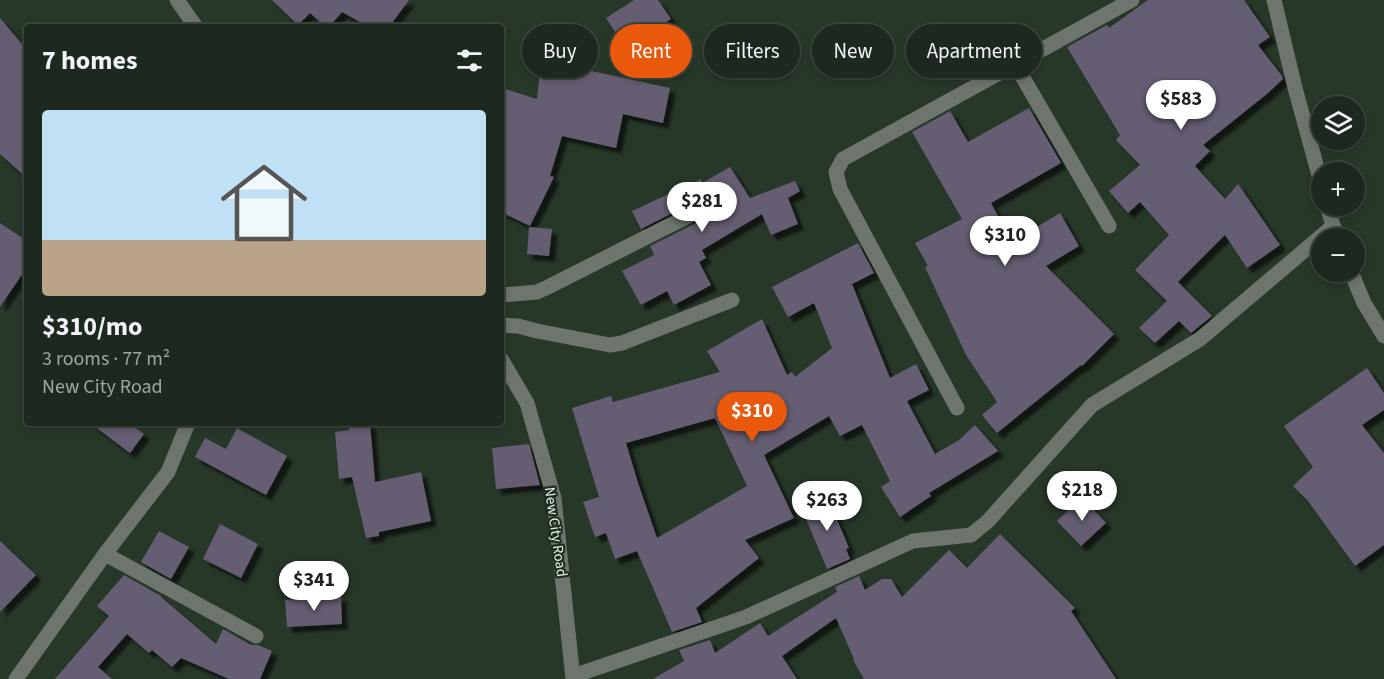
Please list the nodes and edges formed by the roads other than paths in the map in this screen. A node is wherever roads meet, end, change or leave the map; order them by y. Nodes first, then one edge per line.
1 (177, 0) edge
2 (1132, 0) edge
3 (1275, 0) edge
4 (194, 24) edge
5 (1042, 49) edge
6 (990, 78) edge
7 (1023, 78) edge
8 (1315, 162) edge
9 (708, 206) dead end
10 (1109, 226) dead end
11 (1311, 252) edge
12 (1355, 282) edge
13 (504, 295) edge
14 (732, 300) dead end
15 (504, 325) edge
16 (1384, 336) edge
17 (504, 364) edge
18 (957, 408) dead end
19 (187, 426) edge
20 (105, 554) junction
21 (256, 636) dead end
22 (573, 678) edge
23 (16, 679) edge

1 - 4 street
2 - 5 street
3 - 8 street
6 - 18 street
7 - 10 street
9 - 13 street
11 - 22 street
12 - 16 street
14 - 15 street
17 - 22 street, New City Road
19 - 20 street
20 - 21 street
20 - 23 street

